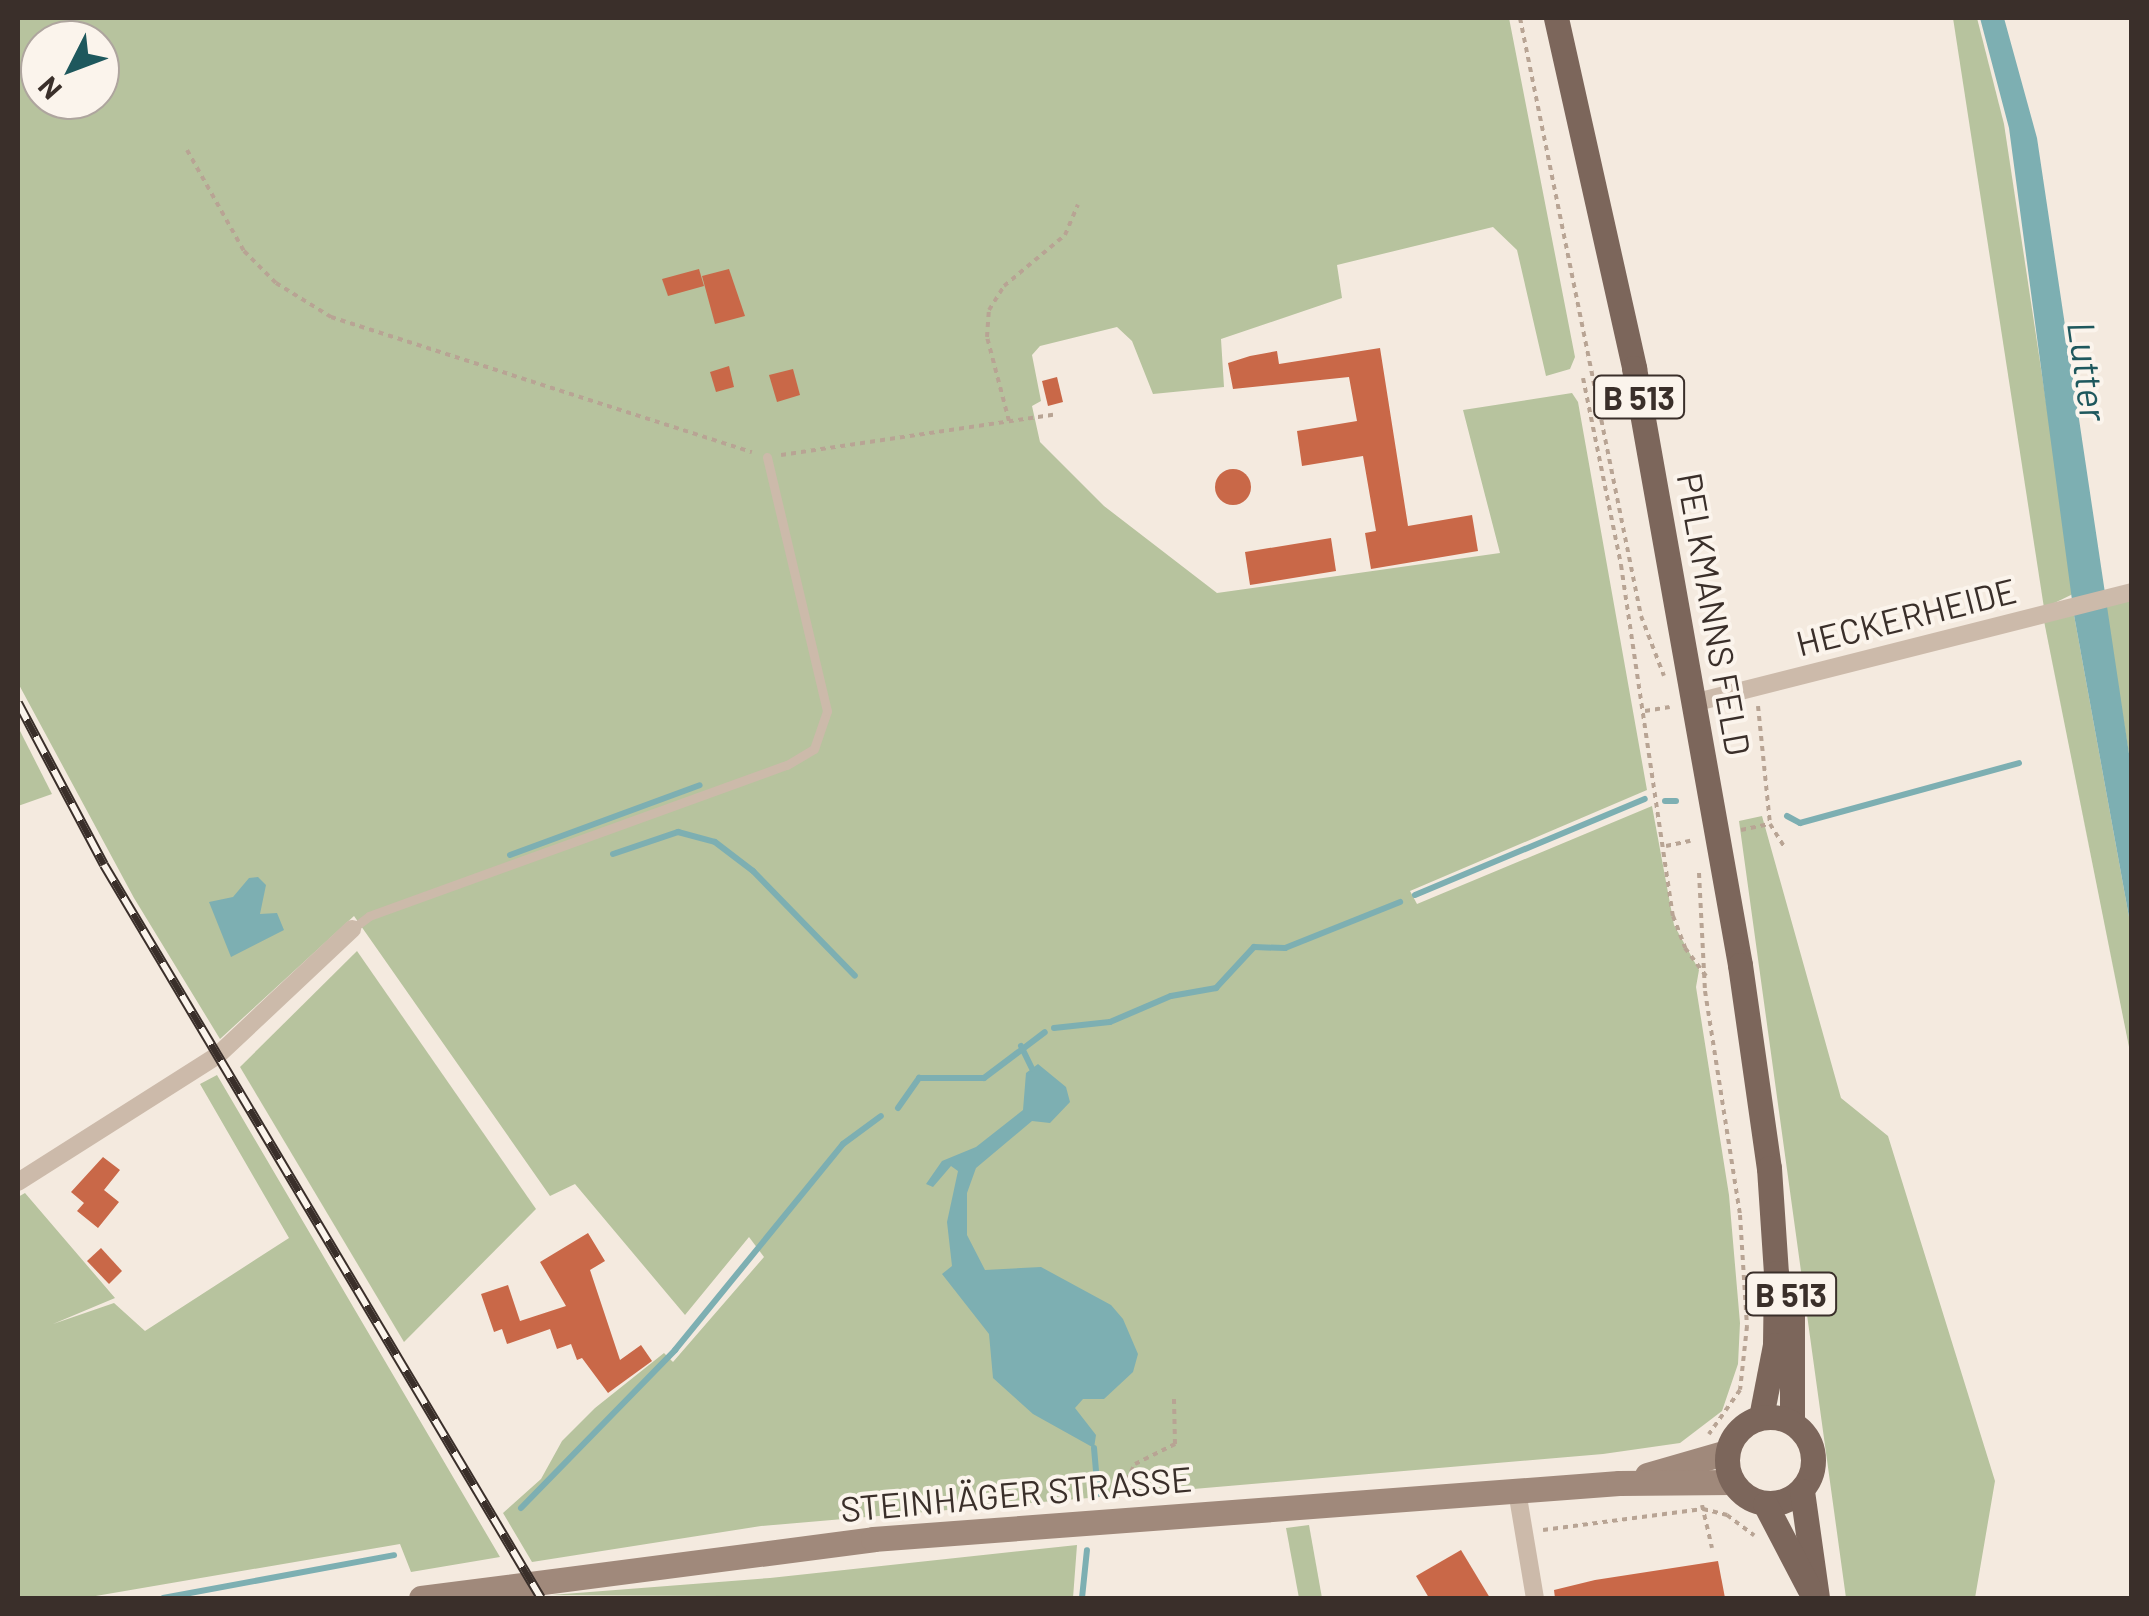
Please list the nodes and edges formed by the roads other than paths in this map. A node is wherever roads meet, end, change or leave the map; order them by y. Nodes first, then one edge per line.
1 (1556, 18) edge
2 (767, 457) road end
3 (2124, 594) edge
4 (1697, 702) junction
5 (352, 930) joint
6 (1769, 1168) junction
7 (18, 1182) edge
8 (1761, 1417) junction
9 (1792, 1422) junction
10 (1727, 1452) junction
11 (1697, 1471) junction
12 (1732, 1482) junction
13 (1802, 1490) junction
14 (1517, 1491) junction
15 (1765, 1504) junction
16 (422, 1598) edge
17 (1535, 1598) edge
18 (1815, 1598) edge

1 - 4 main road, PELKMANNS FELD / B 513
2 - 5 lane
3 - 4 street, HECKERHEIDE
4 - 6 main road, PELKMANNS FELD / B 513
5 - 7 street
6 - 8 main road, PELKMANNS FELD / B 513
6 - 9 main road, PELKMANNS FELD / B 513
8 - 9 main road
8 - 10 main road
9 - 13 main road
10 - 11 main road, STEINHÄGER STRASSE
10 - 12 main road
11 - 12 main road, STEINHÄGER STRASSE
11 - 14 main road, STEINHÄGER STRASSE
12 - 15 main road
13 - 15 main road
13 - 18 main road
14 - 16 main road, STEINHÄGER STRASSE
14 - 17 street
15 - 18 main road

